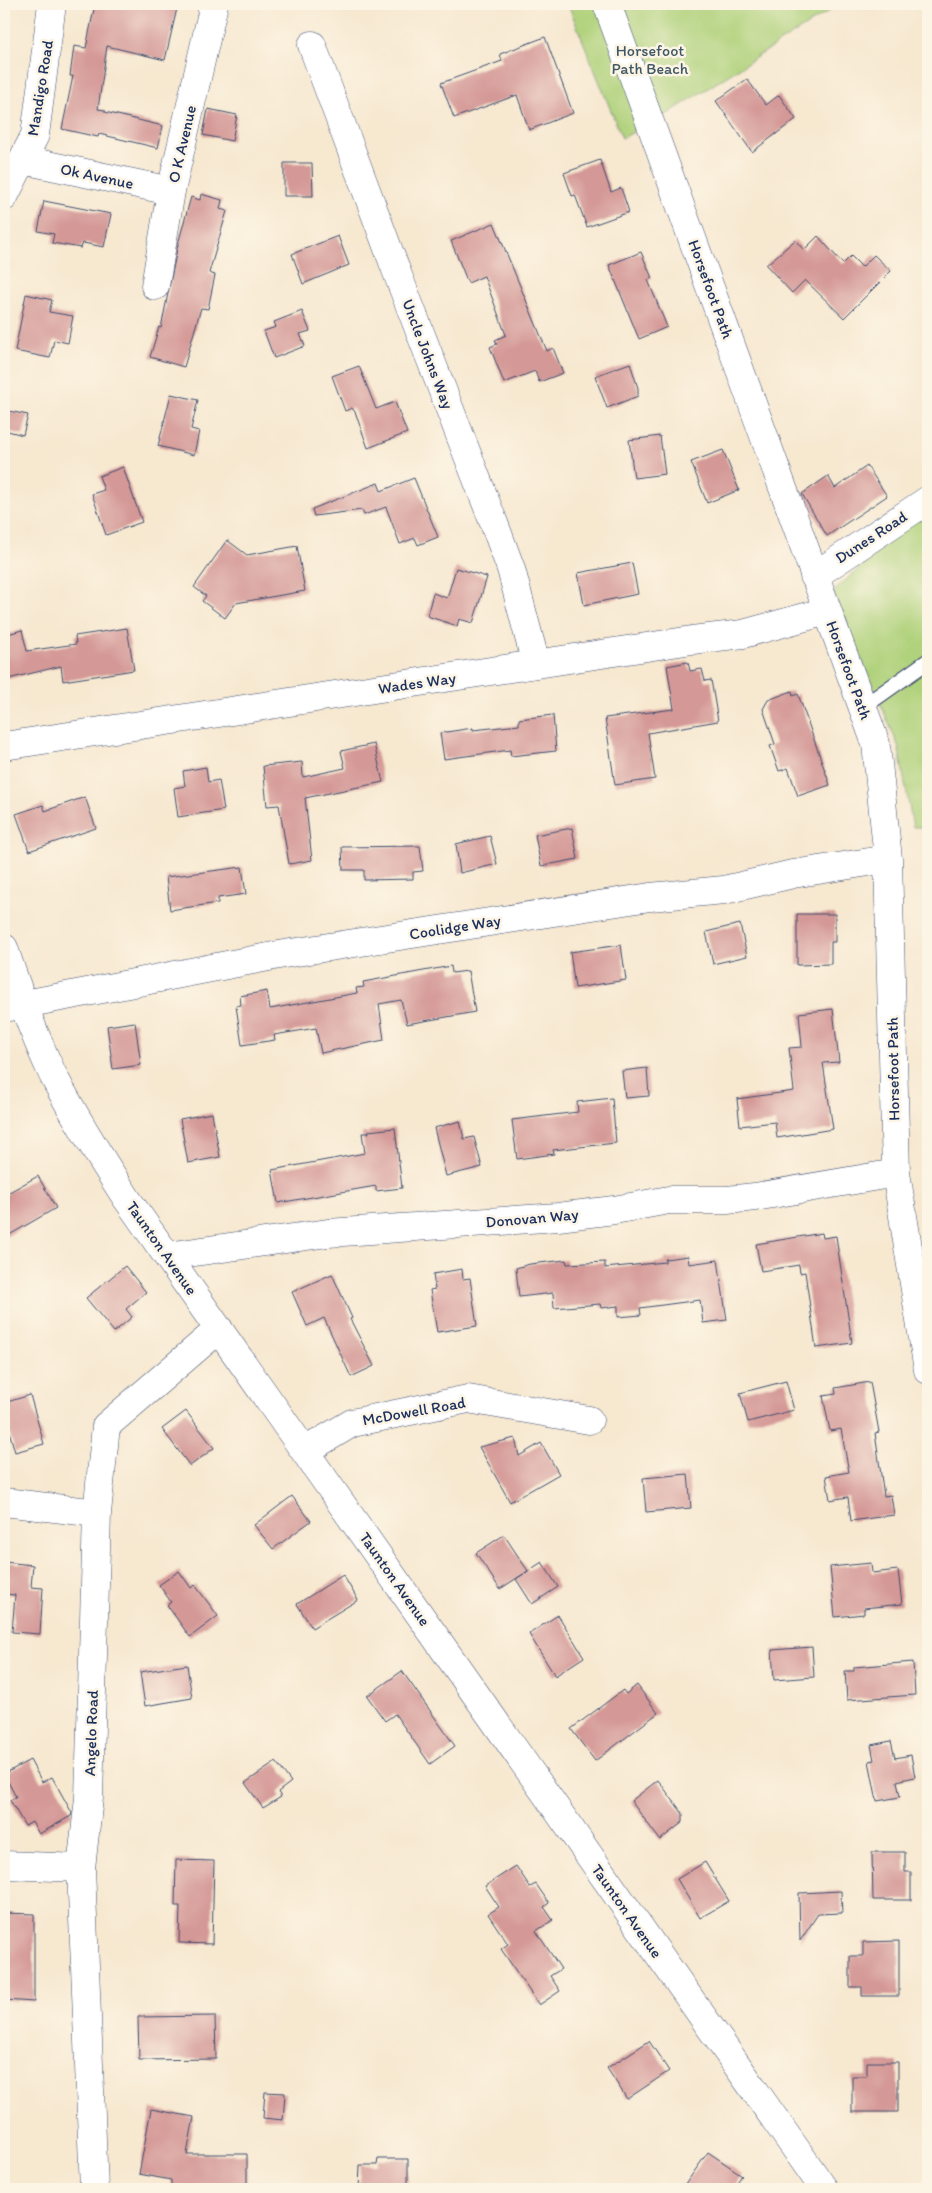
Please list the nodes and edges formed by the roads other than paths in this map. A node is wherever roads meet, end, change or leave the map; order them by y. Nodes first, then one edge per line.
1 (52, 4) edge
2 (214, 4) edge
3 (607, 4) edge
4 (312, 45) dead end
5 (23, 160) junction
6 (171, 191) junction
7 (4, 196) edge
8 (155, 286) dead end
9 (928, 500) edge
10 (814, 576) junction
11 (827, 611) junction
12 (928, 661) edge
13 (536, 664) junction
14 (863, 707) junction
15 (4, 746) edge
16 (888, 859) junction
17 (4, 948) edge
18 (14, 1006) edge
19 (896, 1173) junction
20 (167, 1256) junction
21 (219, 1329) junction
22 (928, 1370) edge
23 (589, 1420) dead end
24 (305, 1451) junction
25 (4, 1502) edge
26 (97, 1513) junction
27 (4, 1865) edge
28 (81, 1868) junction
29 (94, 2189) edge
30 (824, 2189) edge

1 - 5 street, Mandigo Road
2 - 6 street, O K Avenue
3 - 10 street, Horsefoot Path
4 - 13 street, Uncle Johns Way
5 - 6 street, Ok Avenue
5 - 7 street, Mandigo Road
6 - 8 street, O K Avenue
9 - 10 street, Dunes Road
10 - 11 street, Horsefoot Path
11 - 13 street, Wades Way
11 - 14 street, Horsefoot Path
12 - 14 lane
13 - 15 street, Wades Way
14 - 16 street, Horsefoot Path
16 - 18 street, Coolidge Way
16 - 19 street, Horsefoot Path
17 - 18 street, Taunton Avenue
18 - 20 street, Taunton Avenue
19 - 20 street, Donovan Way
19 - 22 street, Horsefoot Path
20 - 21 street, Taunton Avenue
21 - 24 street, Taunton Avenue
21 - 26 street, Angelo Road
23 - 24 street, McDowell Road
24 - 30 street, Taunton Avenue
25 - 26 street
26 - 28 street, Angelo Road
27 - 28 street
28 - 29 street, Angelo Road

